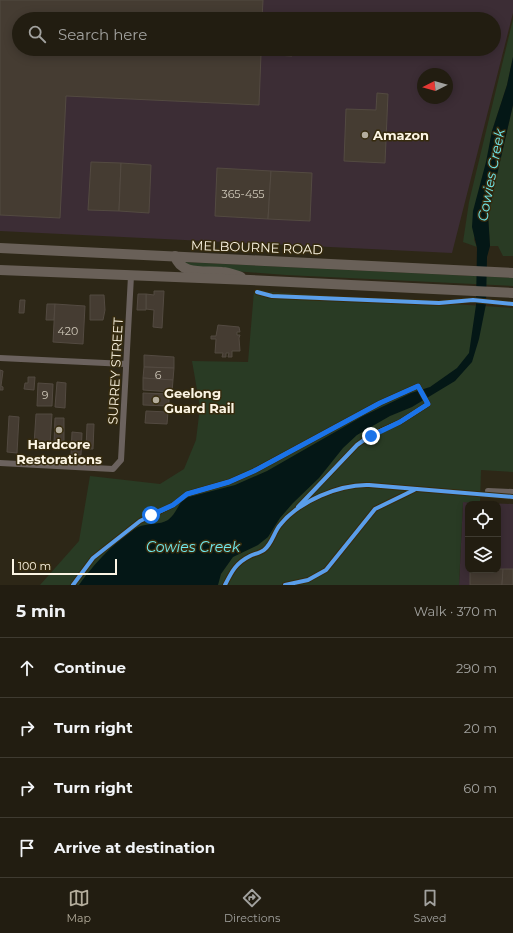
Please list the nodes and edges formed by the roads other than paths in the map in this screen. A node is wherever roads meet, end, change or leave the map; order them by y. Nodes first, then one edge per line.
1 (0, 248) edge
2 (175, 256) junction
3 (0, 270) edge
4 (513, 273) edge
5 (131, 276) junction
6 (250, 280) junction
7 (513, 293) edge
8 (0, 358) edge
9 (126, 364) junction
10 (0, 463) edge
11 (488, 491) dead end
12 (513, 492) edge

1 - 2 highway, MELBOURNE ROAD
2 - 4 highway, MELBOURNE ROAD
2 - 6 highway
3 - 5 highway
5 - 6 highway
5 - 9 street, SURREY STREET
6 - 7 highway
8 - 9 street
9 - 10 street, SURREY STREET
11 - 12 street

